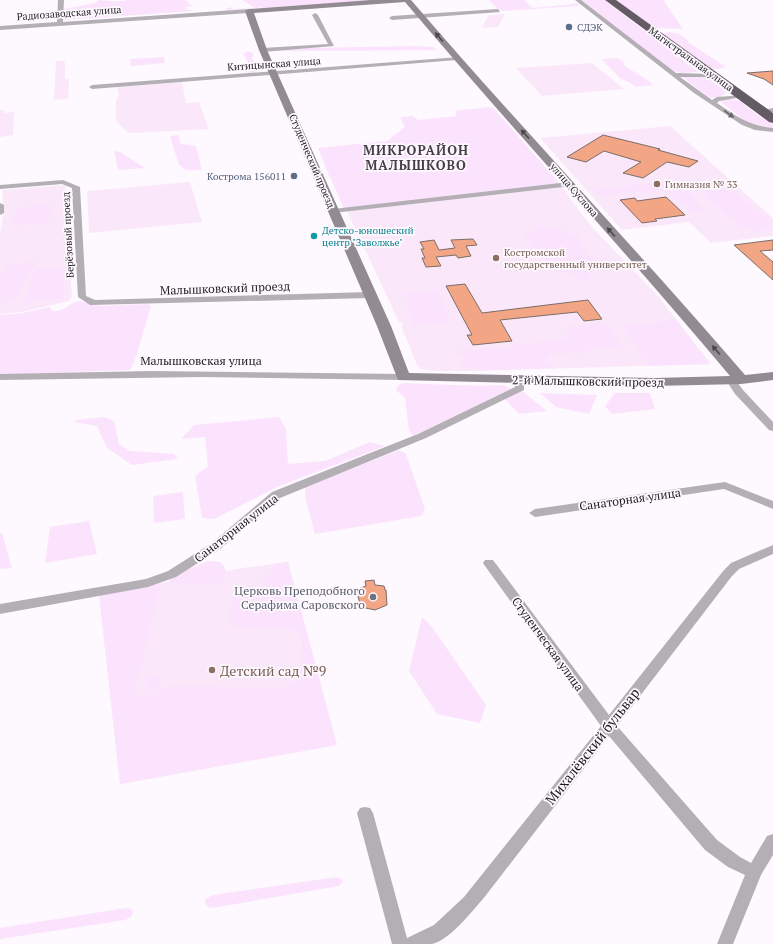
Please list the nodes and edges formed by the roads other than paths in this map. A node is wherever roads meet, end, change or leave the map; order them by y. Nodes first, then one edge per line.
1 (61, 0) edge
2 (403, 0) edge
3 (407, 0) edge
4 (578, 0) edge
5 (610, 0) edge
6 (249, 11) junction
7 (498, 11) dead end
8 (315, 15) dead end
9 (421, 16) junction
10 (392, 18) dead end
11 (60, 24) junction
12 (0, 28) edge
13 (263, 50) junction
14 (457, 58) junction
15 (274, 74) junction
16 (675, 75) junction
17 (712, 75) junction
18 (92, 87) dead end
19 (742, 96) junction
20 (714, 103) junction
21 (768, 110) edge
22 (773, 119) edge
23 (773, 130) edge
24 (569, 184) junction
25 (0, 187) edge
26 (0, 205) edge
27 (333, 211) junction
28 (0, 212) edge
29 (370, 295) junction
30 (82, 297) joint
31 (773, 376) edge
32 (0, 377) edge
33 (403, 377) junction
34 (519, 380) junction
35 (736, 380) junction
36 (773, 428) edge
37 (773, 505) edge
38 (535, 513) dead end
39 (773, 549) edge
40 (489, 563) dead end
41 (0, 609) edge
42 (608, 725) junction
43 (365, 813) dead end
44 (773, 841) edge
45 (754, 872) junction
46 (400, 944) edge
47 (411, 944) edge
48 (725, 944) edge

1 - 11 street
2 - 6 street, Радиозаводская улица
3 - 9 street, улица Суслова
4 - 16 street
5 - 17 highway, Магистральная улица
6 - 11 street, Радиозаводская улица
6 - 13 street, Студенческий проезд
7 - 9 street
8 - 13 street
9 - 10 street
14 -> 9 street, улица Суслова
11 - 12 street, Радиозаводская улица
13 - 15 street, Студенческий проезд
14 - 15 street, Китицынская улица
24 -> 14 street, улица Суслова
15 - 18 street, Китицынская улица
15 - 27 street, Студенческий проезд
16 - 17 street
16 - 20 street
17 - 19 highway, Магистральная улица
19 - 20 street
19 - 21 highway, Магистральная улица
20 -> 23 street
21 - 22 highway, Магистральная улица
24 - 27 street
35 -> 24 street, улица Суслова
25 - 30 street, Берёзовый проезд
26 - 28 street
27 - 29 street, Студенческий проезд
29 - 30 street, Малышковский проезд
29 - 33 street, Студенческий проезд
31 - 35 street, 2-й Малышковский проезд
32 - 33 street, Малышковская улица
33 - 34 street, 2-й Малышковский проезд
34 - 35 street, 2-й Малышковский проезд
34 - 41 street, Санаторная улица
35 - 36 street
37 - 38 street, Санаторная улица
39 - 42 street, Михалёвский бульвар
40 - 42 street, Студенческая улица
42 - 45 street, Студенческая улица
42 - 47 street, Михалёвский бульвар
43 - 46 street
44 - 45 street
45 - 48 street

